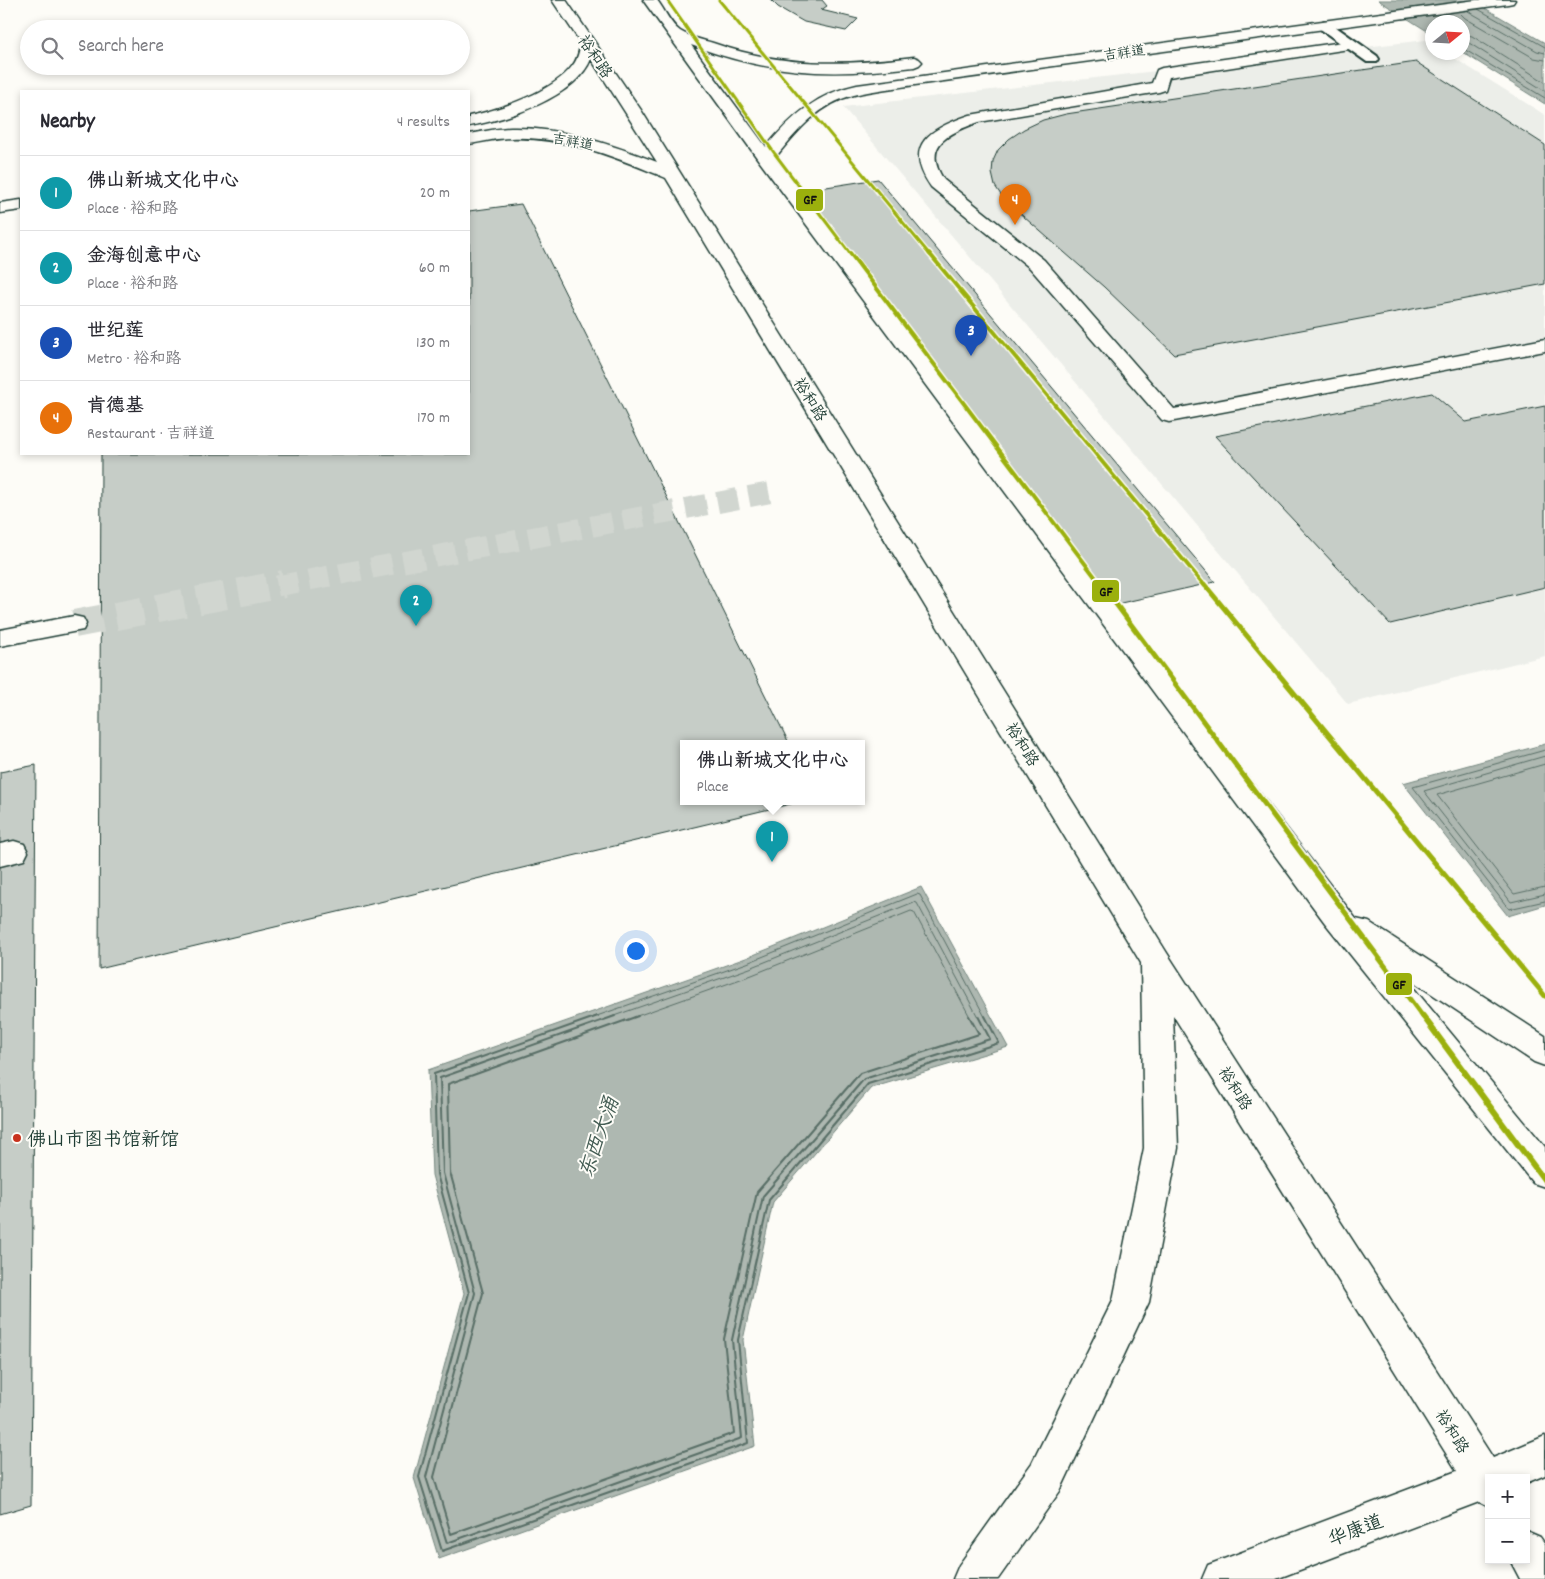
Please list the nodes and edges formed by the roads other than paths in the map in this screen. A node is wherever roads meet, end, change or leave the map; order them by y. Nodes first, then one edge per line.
1 (559, 0) edge
2 (650, 0) edge
3 (1508, 0) edge
4 (1324, 25) junction
5 (676, 34) junction
6 (588, 43) junction
7 (1350, 45) junction
8 (1372, 58) dead end
9 (930, 60) dead end
10 (470, 121) edge
11 (470, 139) edge
12 (766, 158) junction
13 (673, 175) junction
14 (20, 205) edge
15 (0, 208) edge
16 (1545, 345) edge
17 (74, 624) tunnel mouth
18 (0, 638) edge
19 (1336, 915) junction
20 (1156, 962) junction
21 (1545, 1053) edge
22 (1545, 1172) edge
23 (1545, 1455) edge
24 (1503, 1474) edge
25 (1485, 1476) edge
26 (1485, 1482) edge
27 (1530, 1558) edge
28 (973, 1579) edge
29 (1222, 1579) edge
30 (1543, 1579) edge

1 - 6 main road, 裕和路
2 - 5 main road
3 - 4 main road, 吉祥道
4 - 7 lane
4 - 12 main road, 吉祥道
5 - 9 main road
5 - 12 main road
6 - 10 main road
6 - 13 main road, 裕和路
7 - 8 lane
7 - 16 main road
11 - 13 main road, 吉祥道
12 - 19 main road
13 - 20 main road, 裕和路
14 - 15 main road
17 - 18 main road
19 - 21 main road
19 - 22 main road
20 - 25 main road, 裕和路
20 - 28 main road
23 - 24 main road, 华康道
26 - 29 main road, 华康道
27 - 30 main road

